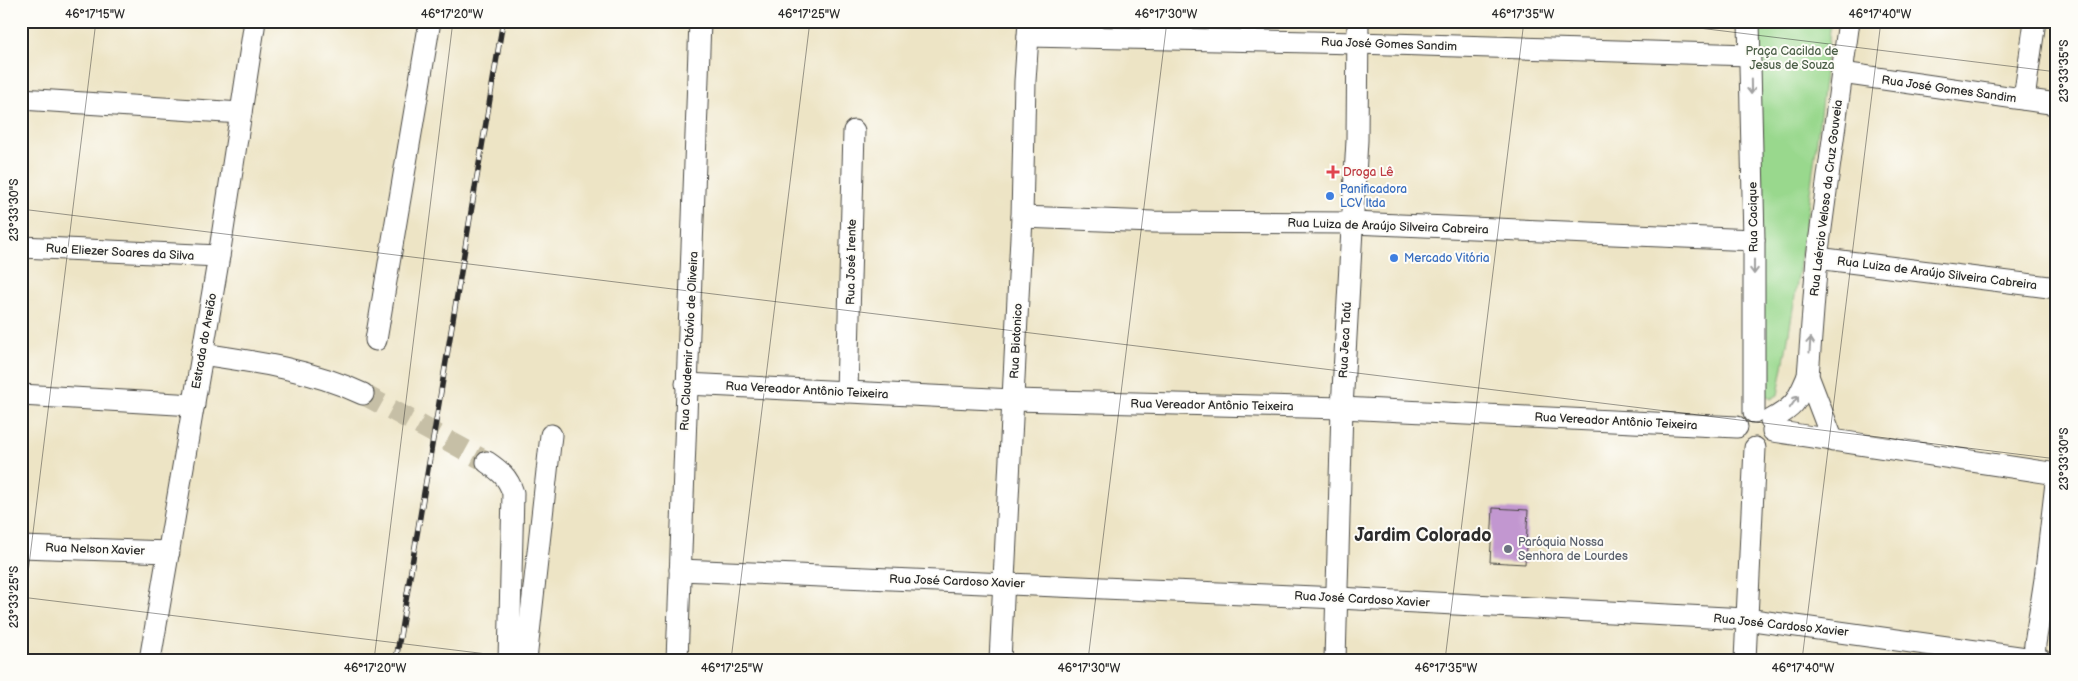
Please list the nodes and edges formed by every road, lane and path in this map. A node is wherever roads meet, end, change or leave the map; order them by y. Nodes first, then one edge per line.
1 (255, 21) edge
2 (430, 21) edge
3 (700, 21) edge
4 (1358, 21) edge
5 (1749, 21) edge
6 (1849, 21) edge
7 (2034, 21) edge
8 (1029, 28) edge
9 (1357, 43) junction
10 (1750, 55) junction
11 (1842, 73) junction
12 (21, 99) edge
13 (2024, 99) junction
14 (2057, 104) edge
15 (241, 113) junction
16 (854, 131) dead end
17 (1022, 217) junction
18 (1352, 223) junction
19 (1754, 240) junction
20 (21, 247) edge
21 (219, 256) junction
22 (1817, 258) junction
23 (2057, 288) edge
24 (376, 340) dead end
25 (202, 354) junction
26 (1808, 376) junction
27 (686, 384) junction
28 (847, 392) junction
29 (363, 394) tunnel mouth
30 (21, 395) edge
31 (1014, 400) junction
32 (194, 405) junction
33 (1342, 408) junction
34 (1766, 421) junction
35 (1737, 427) junction
36 (551, 435) dead end
37 (1833, 441) junction
38 (1755, 448) junction
39 (487, 462) tunnel mouth
40 (2057, 474) edge
41 (21, 547) edge
42 (169, 552) junction
43 (680, 570) junction
44 (1003, 583) junction
45 (1338, 598) junction
46 (1746, 619) junction
47 (2038, 659) edge
48 (150, 660) edge
49 (509, 660) edge
50 (526, 660) edge
51 (677, 660) edge
52 (1000, 660) edge
53 (1335, 660) edge
54 (1745, 660) edge

1 - 15 street, Estrada do Areião
2 - 24 street
3 - 27 street, Rua Claudemir Otávio de Oliveira
4 - 9 street, Rua Jeca Tatú
5 - 10 street, Rua Cacique
6 - 11 street, Rua Laércio Veloso da Cruz Gouveia
7 - 13 street
8 - 9 street, Rua José Gomes Sandim
8 - 17 street, Rua Biotonico
9 - 10 street, Rua José Gomes Sandim
9 - 18 street, Rua Jeca Tatú
10 -> 19 street, Rua Cacique
11 - 13 street, Rua José Gomes Sandim
11 - 22 street, Rua Laércio Veloso da Cruz Gouveia
12 - 15 street
13 - 14 street, Rua José Gomes Sandim
15 - 21 street, Estrada do Areião
16 - 28 street, Rua José Irente
17 - 18 street, Rua Luiza de Araújo Silveira Cabreira
17 - 31 street, Rua Biotonico
18 - 19 street, Rua Luiza de Araújo Silveira Cabreira
18 - 33 street, Rua Jeca Tatú
19 -> 34 street, Rua Cacique
20 - 21 street, Rua Eliezer Soares da Silva
21 - 25 street, Estrada do Areião
22 - 23 street, Rua Luiza de Araújo Silveira Cabreira
26 -> 22 street, Rua Laércio Veloso da Cruz Gouveia
25 - 29 street
25 - 32 street, Estrada do Areião
34 -> 26 street, Rua Laércio Veloso da Cruz Gouveia
26 - 37 street, Rua Laércio Veloso da Cruz Gouveia
27 - 28 street, Rua Vereador Antônio Teixeira
27 - 43 street, Rua Claudemir Otávio de Oliveira
28 - 31 street, Rua Vereador Antônio Teixeira
30 - 32 street
31 - 33 street, Rua Vereador Antônio Teixeira
31 - 44 street, Rua Biotonico
32 - 42 street, Estrada do Areião
33 - 35 street, Rua Vereador Antônio Teixeira
33 - 45 street, Rua Jeca Tatú
34 - 35 street
34 - 37 street
34 - 38 street
35 - 38 street
36 - 50 street
37 - 40 street
38 - 46 street
39 - 49 street
40 - 47 street
41 - 42 street, Rua Nelson Xavier
42 - 48 street, Estrada do Areião
43 - 44 street, Rua José Cardoso Xavier
43 - 51 street, Rua Claudemir Otávio de Oliveira
44 - 45 street, Rua José Cardoso Xavier
44 - 52 street, Rua Biotonico
45 - 46 street, Rua José Cardoso Xavier
45 - 53 street, Rua Jeca Tatú
46 - 47 street, Rua José Cardoso Xavier
46 - 54 street

